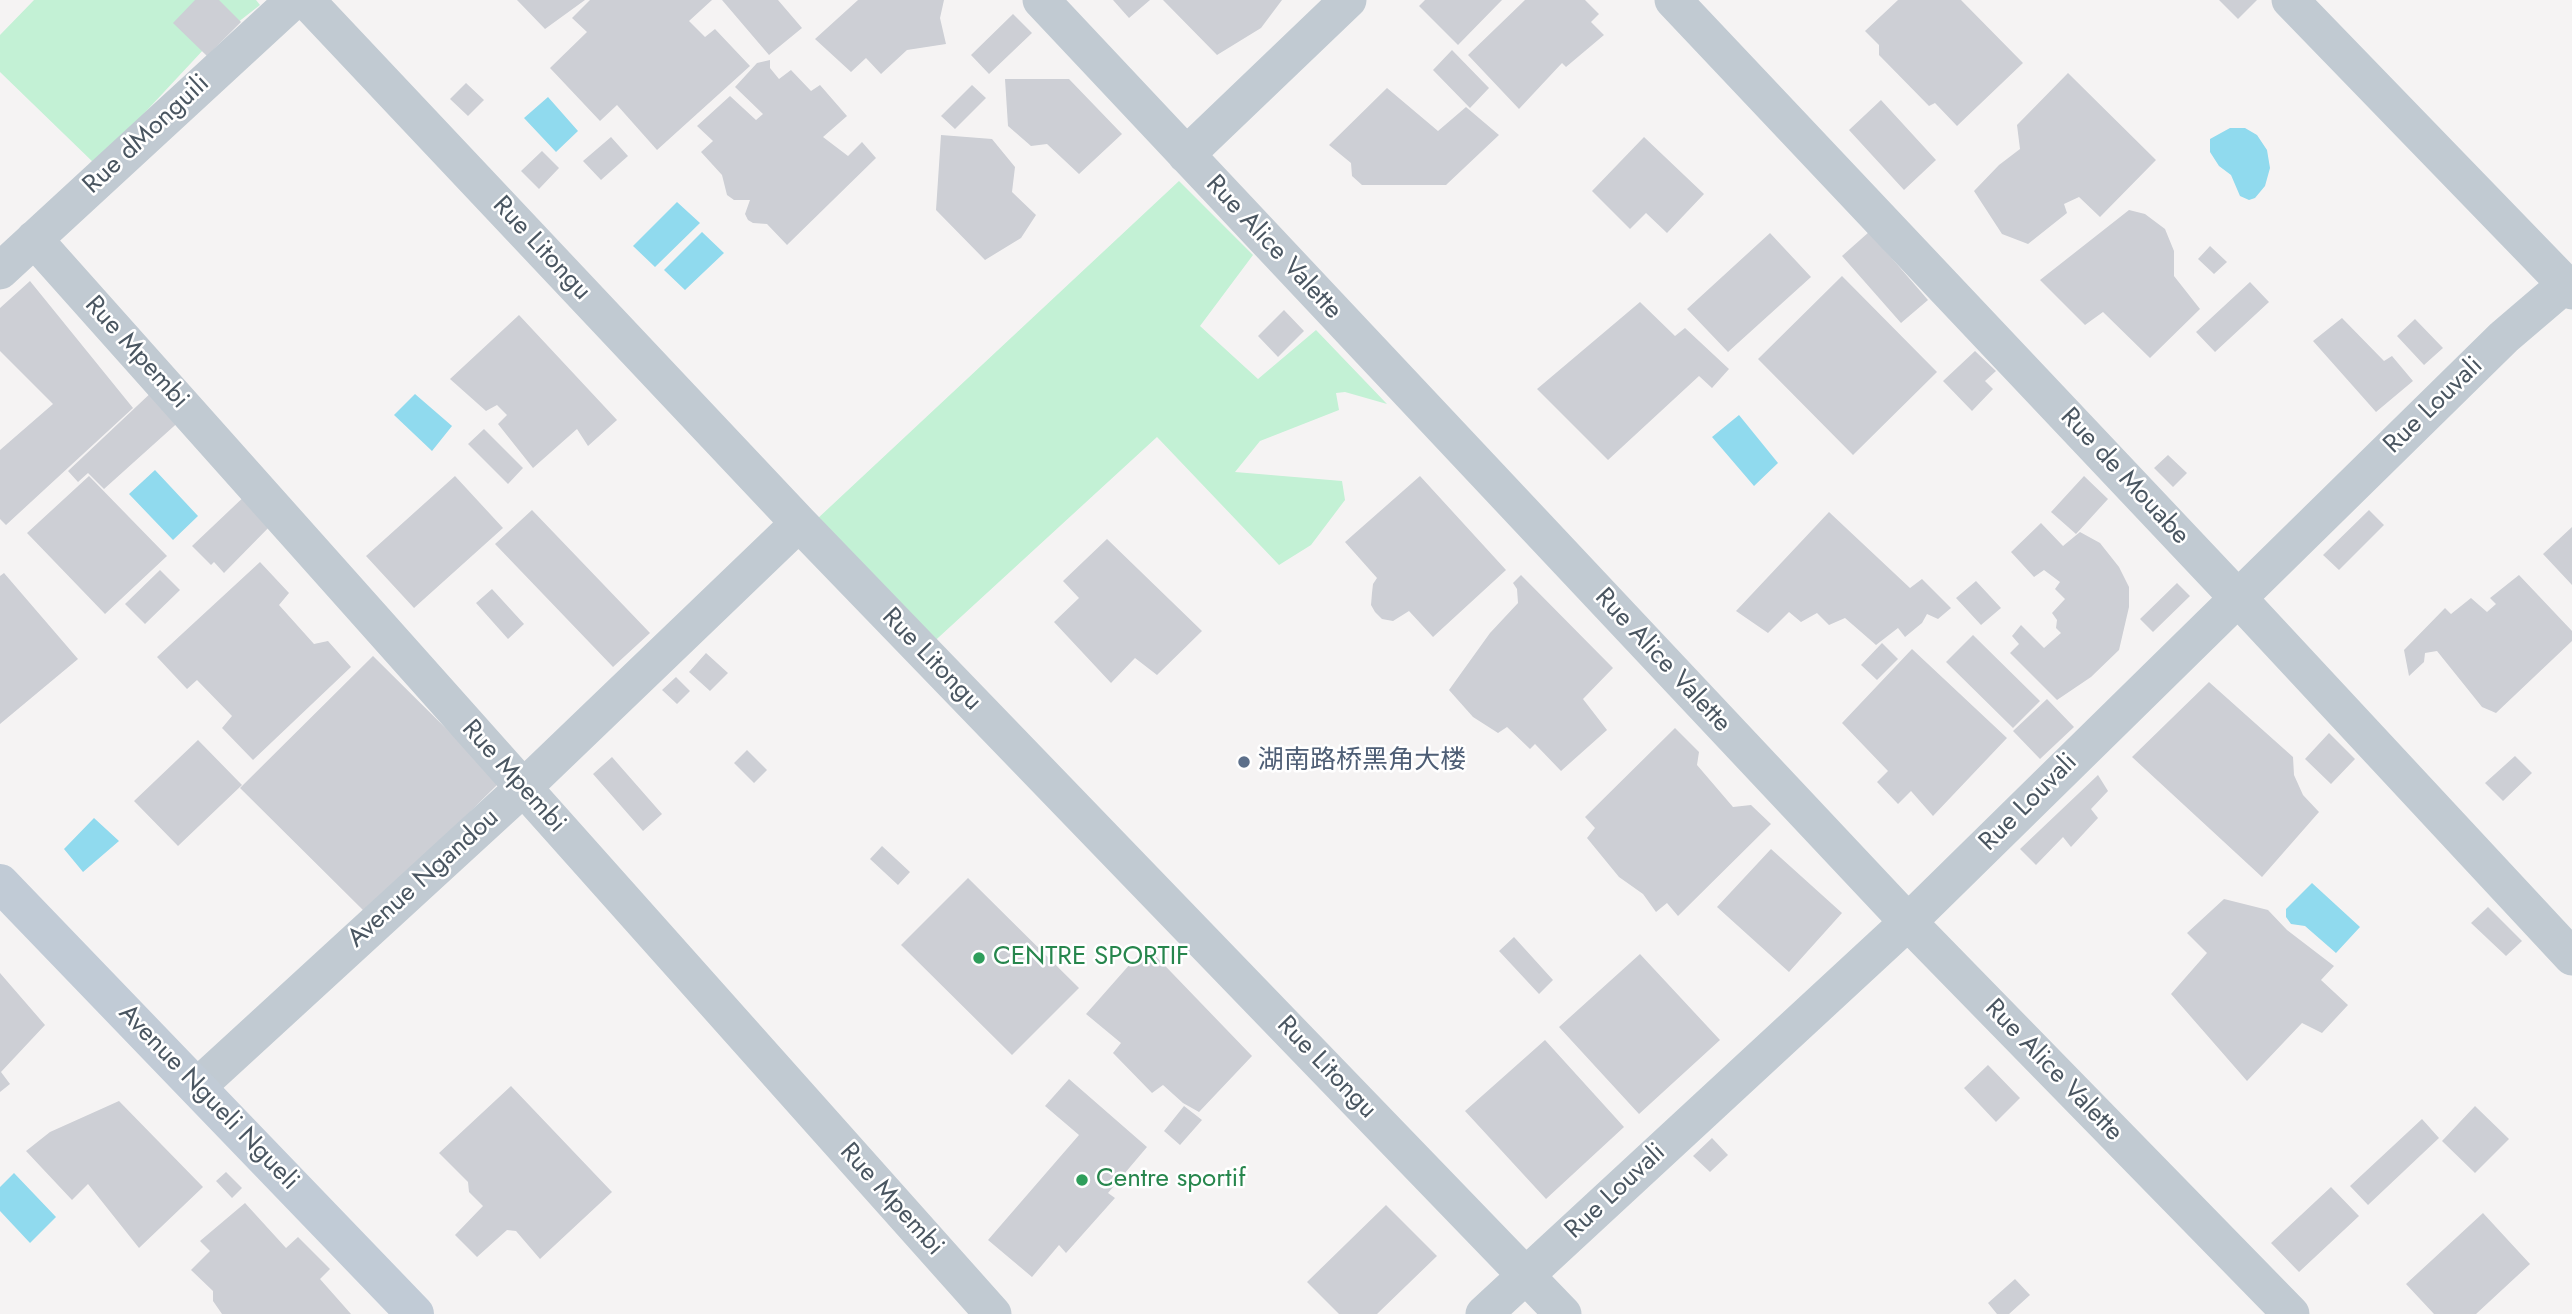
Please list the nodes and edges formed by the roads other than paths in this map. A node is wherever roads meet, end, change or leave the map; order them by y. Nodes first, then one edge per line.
1 (294, 0) edge
2 (306, 0) edge
3 (1041, 0) edge
4 (1348, 0) edge
5 (1673, 0) edge
6 (2290, 0) edge
7 (1186, 155) junction
8 (34, 239) junction
9 (0, 271) edge
10 (2569, 287) edge
11 (799, 523) junction
12 (2237, 597) junction
13 (523, 788) junction
14 (0, 883) edge
15 (1908, 922) junction
16 (2572, 957) edge
17 (197, 1087) junction
18 (1526, 1275) junction
19 (403, 1310) edge
20 (993, 1314) edge
21 (1484, 1314) edge
22 (1563, 1314) edge
23 (2291, 1314) edge

1 - 8 street, Rue dMonguili
2 - 11 street, Rue Litongu
3 - 7 street, Rue Alice Valette
4 - 7 street
5 - 12 street, Rue de Mouabe
6 - 10 street
7 - 15 street, Rue Alice Valette
8 - 9 street, Rue dMonguili
8 - 13 street, Rue Mpembi
10 - 12 street, Rue Louvali
11 - 13 street, Avenue Ngandou
11 - 18 street, Rue Litongu
12 - 15 street, Rue Louvali
12 - 16 street, Rue de Mouabe
13 - 17 street, Avenue Ngandou
13 - 20 street, Rue Mpembi
14 - 17 street, Avenue Ngueli Ngueli
15 - 18 street, Rue Louvali
15 - 23 street, Rue Alice Valette
17 - 19 street, Avenue Ngueli Ngueli
18 - 21 street, Rue Louvali
18 - 22 street, Rue Litongu

